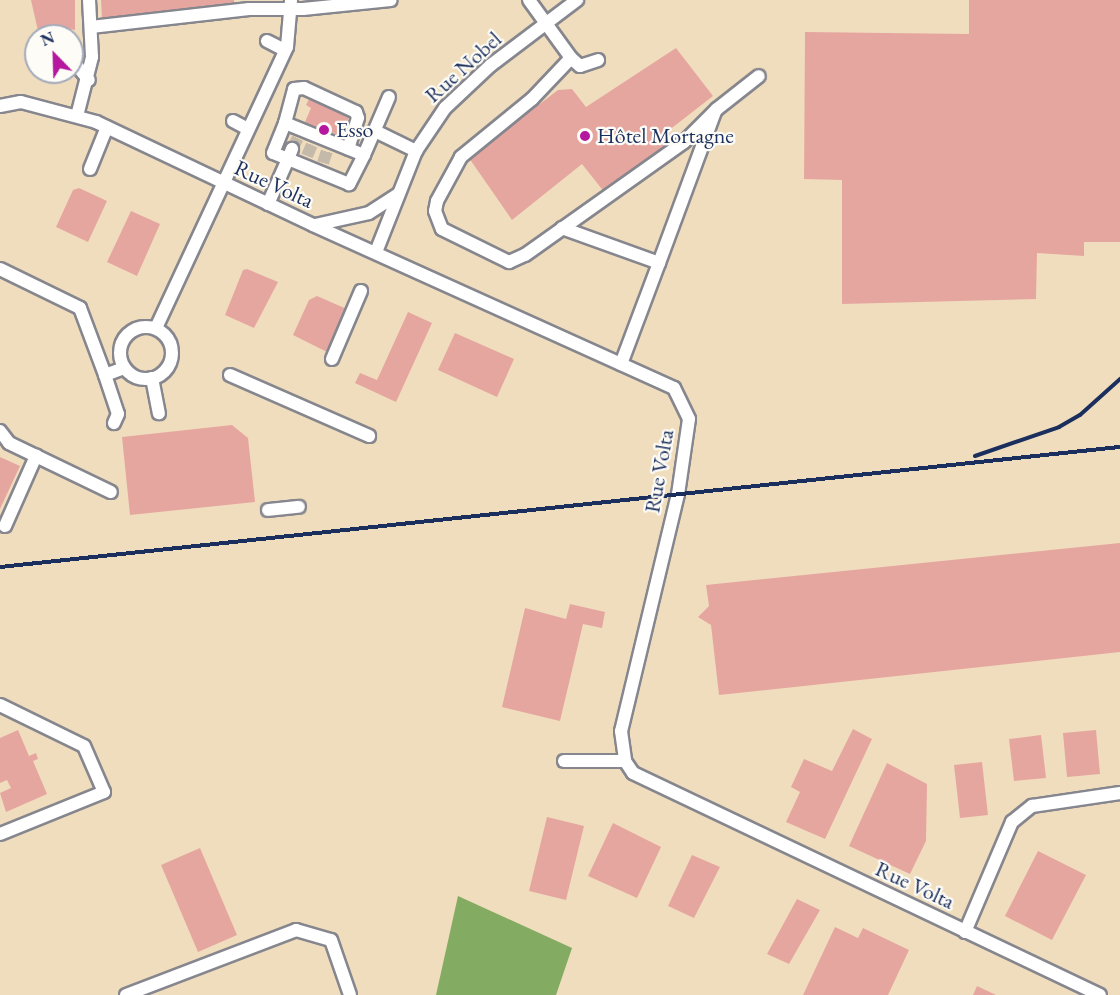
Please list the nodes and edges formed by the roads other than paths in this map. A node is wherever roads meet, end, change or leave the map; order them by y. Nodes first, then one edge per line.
1 (89, 0) edge
2 (391, 0) edge
3 (529, 0) edge
4 (577, 0) edge
5 (248, 4) edge
6 (291, 4) edge
7 (547, 24) junction
8 (92, 27) junction
9 (267, 41) dead end
10 (285, 50) junction
11 (571, 58) junction
12 (598, 60) dead end
13 (84, 74) edge
14 (759, 76) dead end
15 (89, 80) junction
16 (389, 97) dead end
17 (0, 106) edge
18 (717, 109) junction
19 (77, 116) junction
20 (233, 121) dead end
21 (285, 123) junction
22 (107, 127) junction
23 (248, 129) junction
24 (375, 131) junction
25 (348, 148) junction
26 (310, 150) junction
27 (416, 151) junction
28 (290, 154) junction
29 (364, 155) junction
30 (325, 157) junction
31 (90, 169) dead end
32 (222, 182) junction
33 (401, 191) junction
34 (268, 204) junction
35 (313, 225) junction
36 (562, 228) junction
37 (376, 252) junction
38 (659, 263) junction
39 (0, 269) edge
40 (361, 291) dead end
41 (156, 328) junction
42 (332, 359) dead end
43 (621, 364) junction
44 (124, 368) junction
45 (105, 375) junction
46 (230, 375) dead end
47 (152, 378) junction
48 (159, 413) dead end
49 (114, 423) dead end
50 (0, 432) edge
51 (369, 436) dead end
52 (36, 456) junction
53 (111, 492) dead end
54 (299, 507) dead end
55 (268, 510) dead end
56 (5, 526) dead end
57 (0, 705) edge
58 (564, 761) dead end
59 (624, 761) junction
60 (1120, 793) edge
61 (0, 832) edge
62 (965, 932) junction
63 (126, 995) edge
64 (350, 995) edge
65 (1100, 995) edge

1 - 8 street
2 - 6 street
3 - 7 street
4 - 7 street, Rue Nobel
5 - 6 street
5 - 8 street
6 - 10 street
7 - 11 street
7 - 27 street, Rue Nobel
8 - 15 street
9 - 10 street
10 - 23 street
11 - 12 street
11 - 36 street
13 - 15 street
14 - 18 street
15 - 19 street
16 - 24 street
17 - 19 street, Rue Volta
18 - 36 street
18 - 38 street
19 - 22 street, Rue Volta
20 - 23 street
21 - 25 street
21 - 26 street
21 - 28 street
22 - 31 street
22 - 32 street, Rue Volta
23 - 32 street
24 - 27 street
24 - 29 street
25 - 29 street
25 - 30 street
26 - 28 street
26 - 30 street
26 - 30 street
27 - 33 street, Rue Nobel
28 - 34 street
29 - 30 street
32 - 34 street, Rue Volta
32 - 41 street
33 - 35 street
33 - 37 street, Rue Nobel
34 - 35 street, Rue Volta
35 - 37 street, Rue Volta
36 - 38 street
37 - 43 street, Rue Volta
38 - 43 street
39 - 45 street
40 - 42 street
41 - 44 street
41 - 47 street
43 - 59 street, Rue Volta
44 - 45 street
44 - 47 street
45 - 49 street
46 - 51 street
47 - 48 street
50 - 52 street
52 - 53 street
52 - 56 street
54 - 55 street
57 - 61 street
58 - 59 street
59 - 62 street, Rue Volta
60 - 62 street
62 - 65 street, Rue Volta
63 - 64 street

